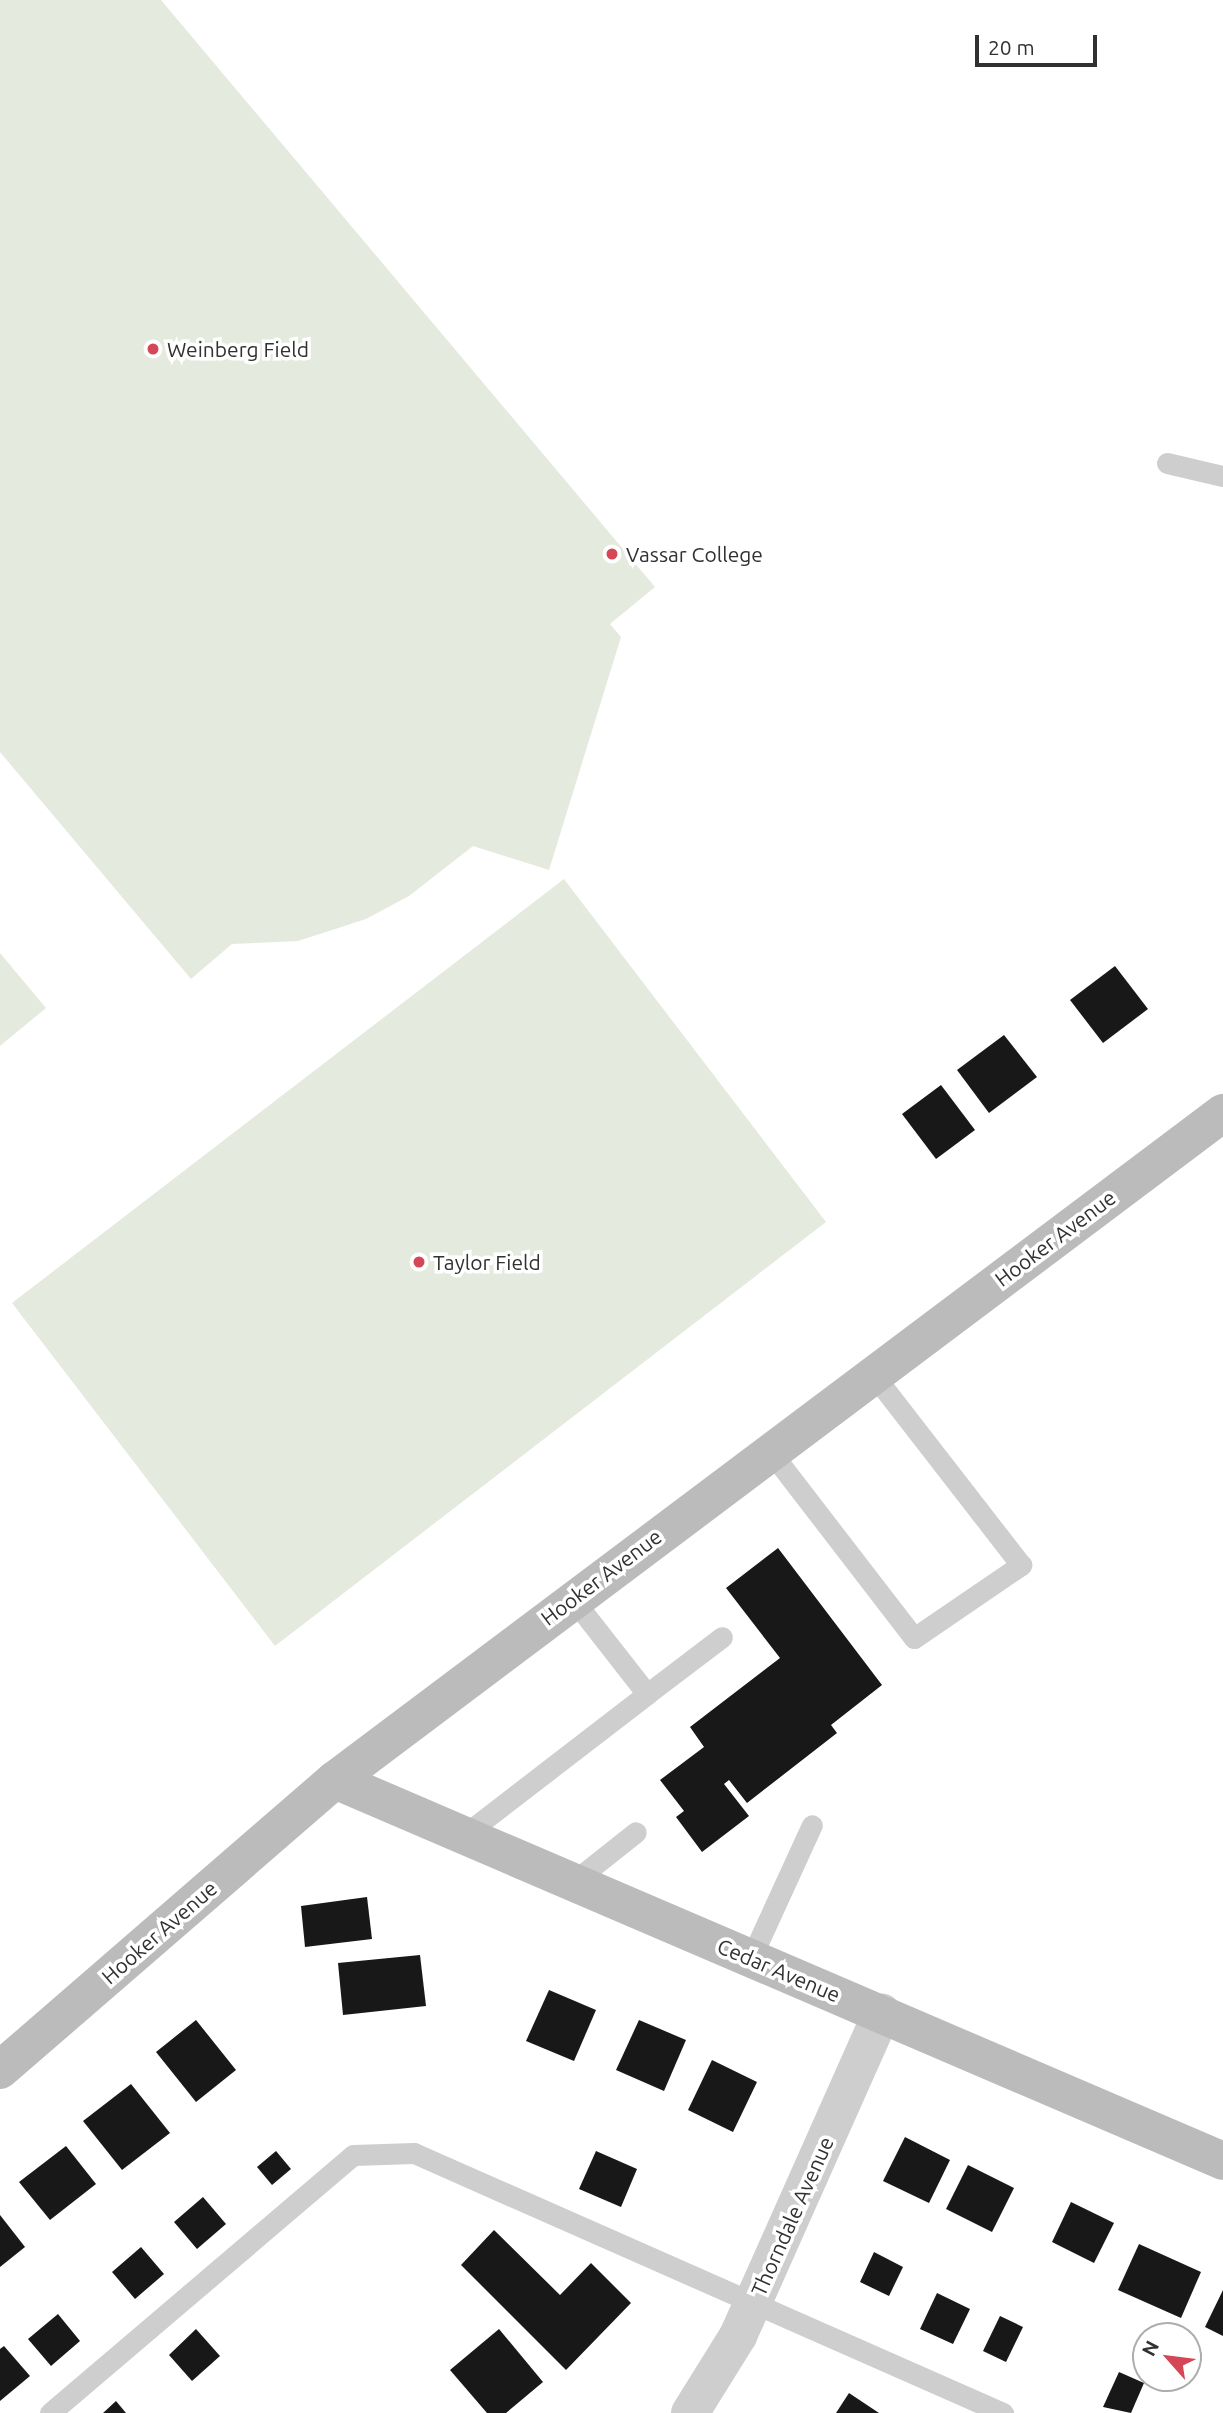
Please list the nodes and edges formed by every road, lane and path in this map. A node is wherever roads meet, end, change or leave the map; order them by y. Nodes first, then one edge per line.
1 (1167, 463) dead end
2 (1223, 476) edge
3 (1223, 1113) edge
4 (873, 1374) junction
5 (770, 1451) junction
6 (572, 1598) junction
7 (722, 1637) dead end
8 (647, 1695) junction
9 (335, 1780) junction
10 (812, 1825) dead end
11 (636, 1832) dead end
12 (464, 1835) junction
13 (573, 1882) junction
14 (751, 1958) junction
15 (883, 2013) junction
16 (0, 2070) edge
17 (1223, 2161) edge
18 (751, 2307) junction
19 (50, 2413) edge
20 (690, 2413) edge
21 (1003, 2413) edge

1 - 2 lane
3 - 4 street, Hooker Avenue
4 - 5 street, Hooker Avenue
4 - 5 lane
5 - 6 street, Hooker Avenue
6 - 8 lane
6 - 9 street, Hooker Avenue
7 - 8 lane
8 - 12 lane
9 - 12 street, Cedar Avenue
9 - 16 street, Hooker Avenue
10 - 14 lane
11 - 13 lane
12 - 13 street, Cedar Avenue
13 - 14 street, Cedar Avenue
14 - 15 street, Cedar Avenue
15 - 17 street, Cedar Avenue
15 - 18 street, Thorndale Avenue
18 - 19 lane
18 - 20 street, Thorndale Avenue
18 - 21 lane

